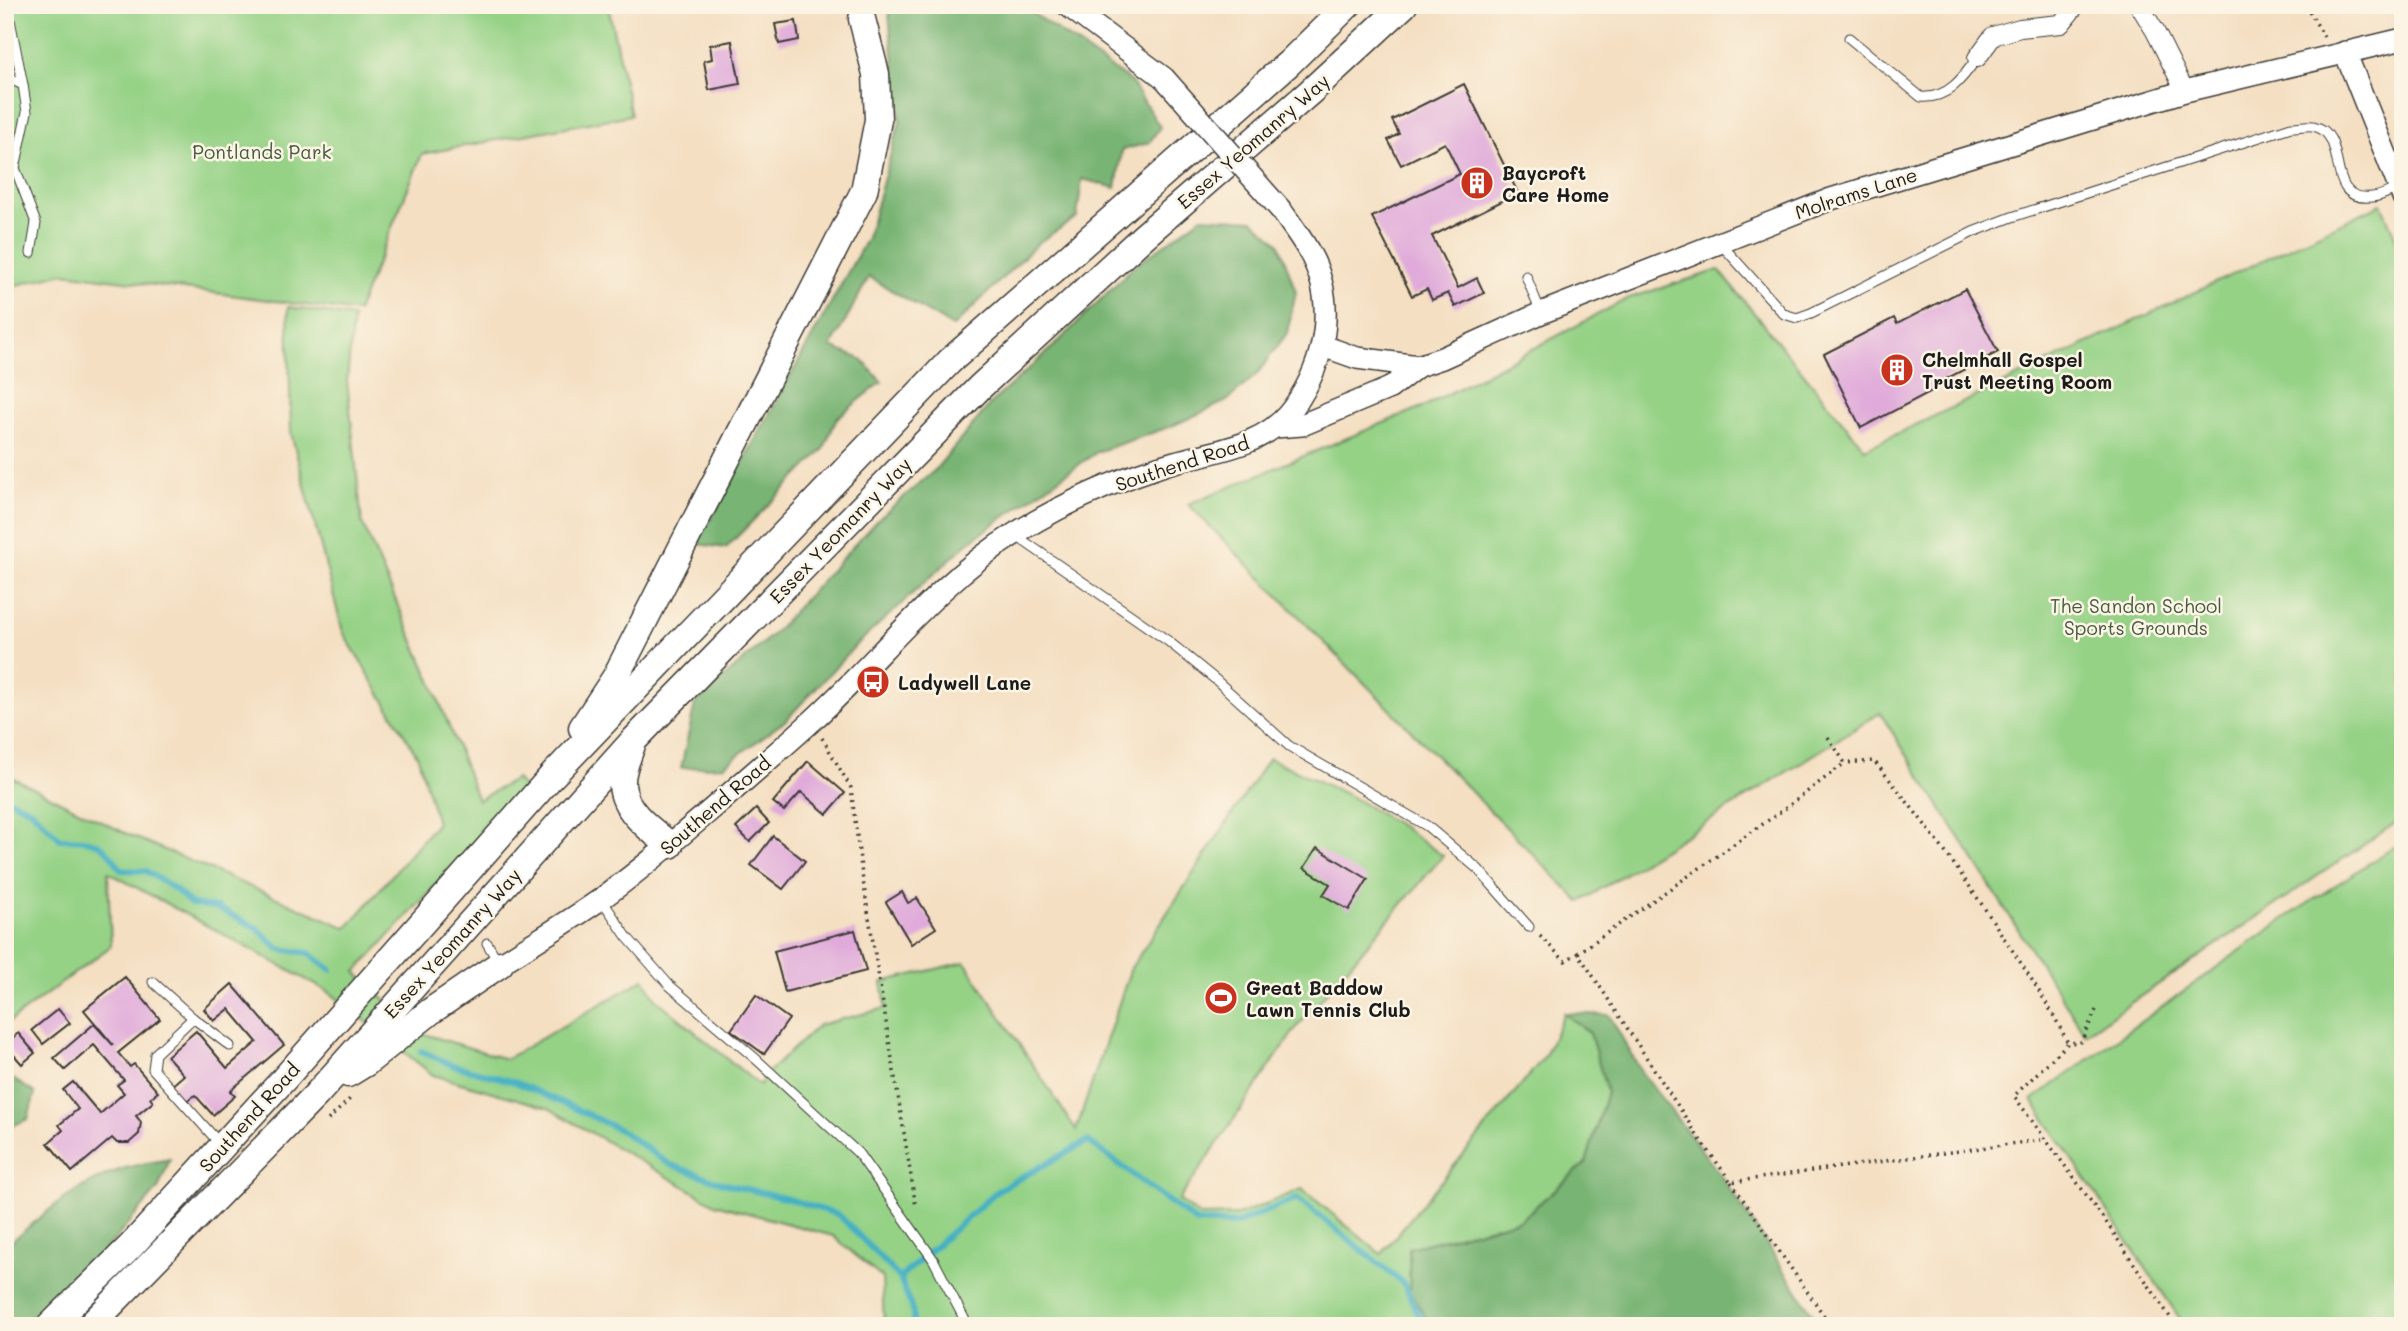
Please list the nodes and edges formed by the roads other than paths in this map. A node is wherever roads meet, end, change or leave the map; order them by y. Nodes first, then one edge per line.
1 (7, 5) edge
2 (1067, 5) edge
3 (1348, 5) edge
4 (1404, 5) edge
5 (2077, 5) edge
6 (2139, 5) edge
7 (860, 12) edge
8 (1849, 38) dead end
9 (2403, 39) edge
10 (2337, 48) junction
11 (1977, 58) joint
12 (5, 77) edge
13 (23, 85) junction
14 (2185, 91) junction
15 (2401, 192) edge
16 (1720, 243) junction
17 (32, 253) dead end
18 (1526, 276) dead end
19 (1541, 313) junction
20 (1323, 346) junction
21 (1418, 366) junction
22 (1275, 427) junction
23 (1014, 534) junction
24 (634, 740) junction
25 (551, 777) junction
26 (670, 845) junction
27 (601, 899) junction
28 (1529, 927) road end
29 (493, 954) joint
30 (153, 982) dead end
31 (193, 1018) junction
32 (230, 1046) dead end
33 (316, 1095) junction
34 (222, 1147) junction
35 (50, 1326) edge
36 (90, 1326) edge
37 (968, 1326) edge

1 - 13 lane
2 - 20 street, Southend Road, bridge
3 - 25 main road, Essex Yeomanry Way
4 - 24 main road, Essex Yeomanry Way
5 - 11 street
6 - 14 street
7 - 25 main road
8 - 11 lane
9 - 10 street, Molrams Lane
10 - 14 street, Molrams Lane
10 - 15 street
12 - 13 lane
13 - 17 lane
14 - 16 street, Molrams Lane
15 - 16 lane
16 - 19 street, Molrams Lane
18 - 19 lane
19 - 21 street, Molrams Lane
20 - 21 street, Molrams Lane
20 - 22 street, Southend Road
21 - 22 street
22 - 23 street, Southend Road
23 - 26 street, Southend Road
23 - 28 lane
24 - 26 main road
24 - 33 main road, Essex Yeomanry Way
25 - 34 main road, Southend Road
26 - 27 street, Southend Road
27 - 29 street, Southend Road
27 - 37 lane
29 - 33 main road
30 - 31 lane
31 - 32 lane
31 - 34 lane
33 - 36 main road, Southend Road
34 - 35 main road, Southend Road

